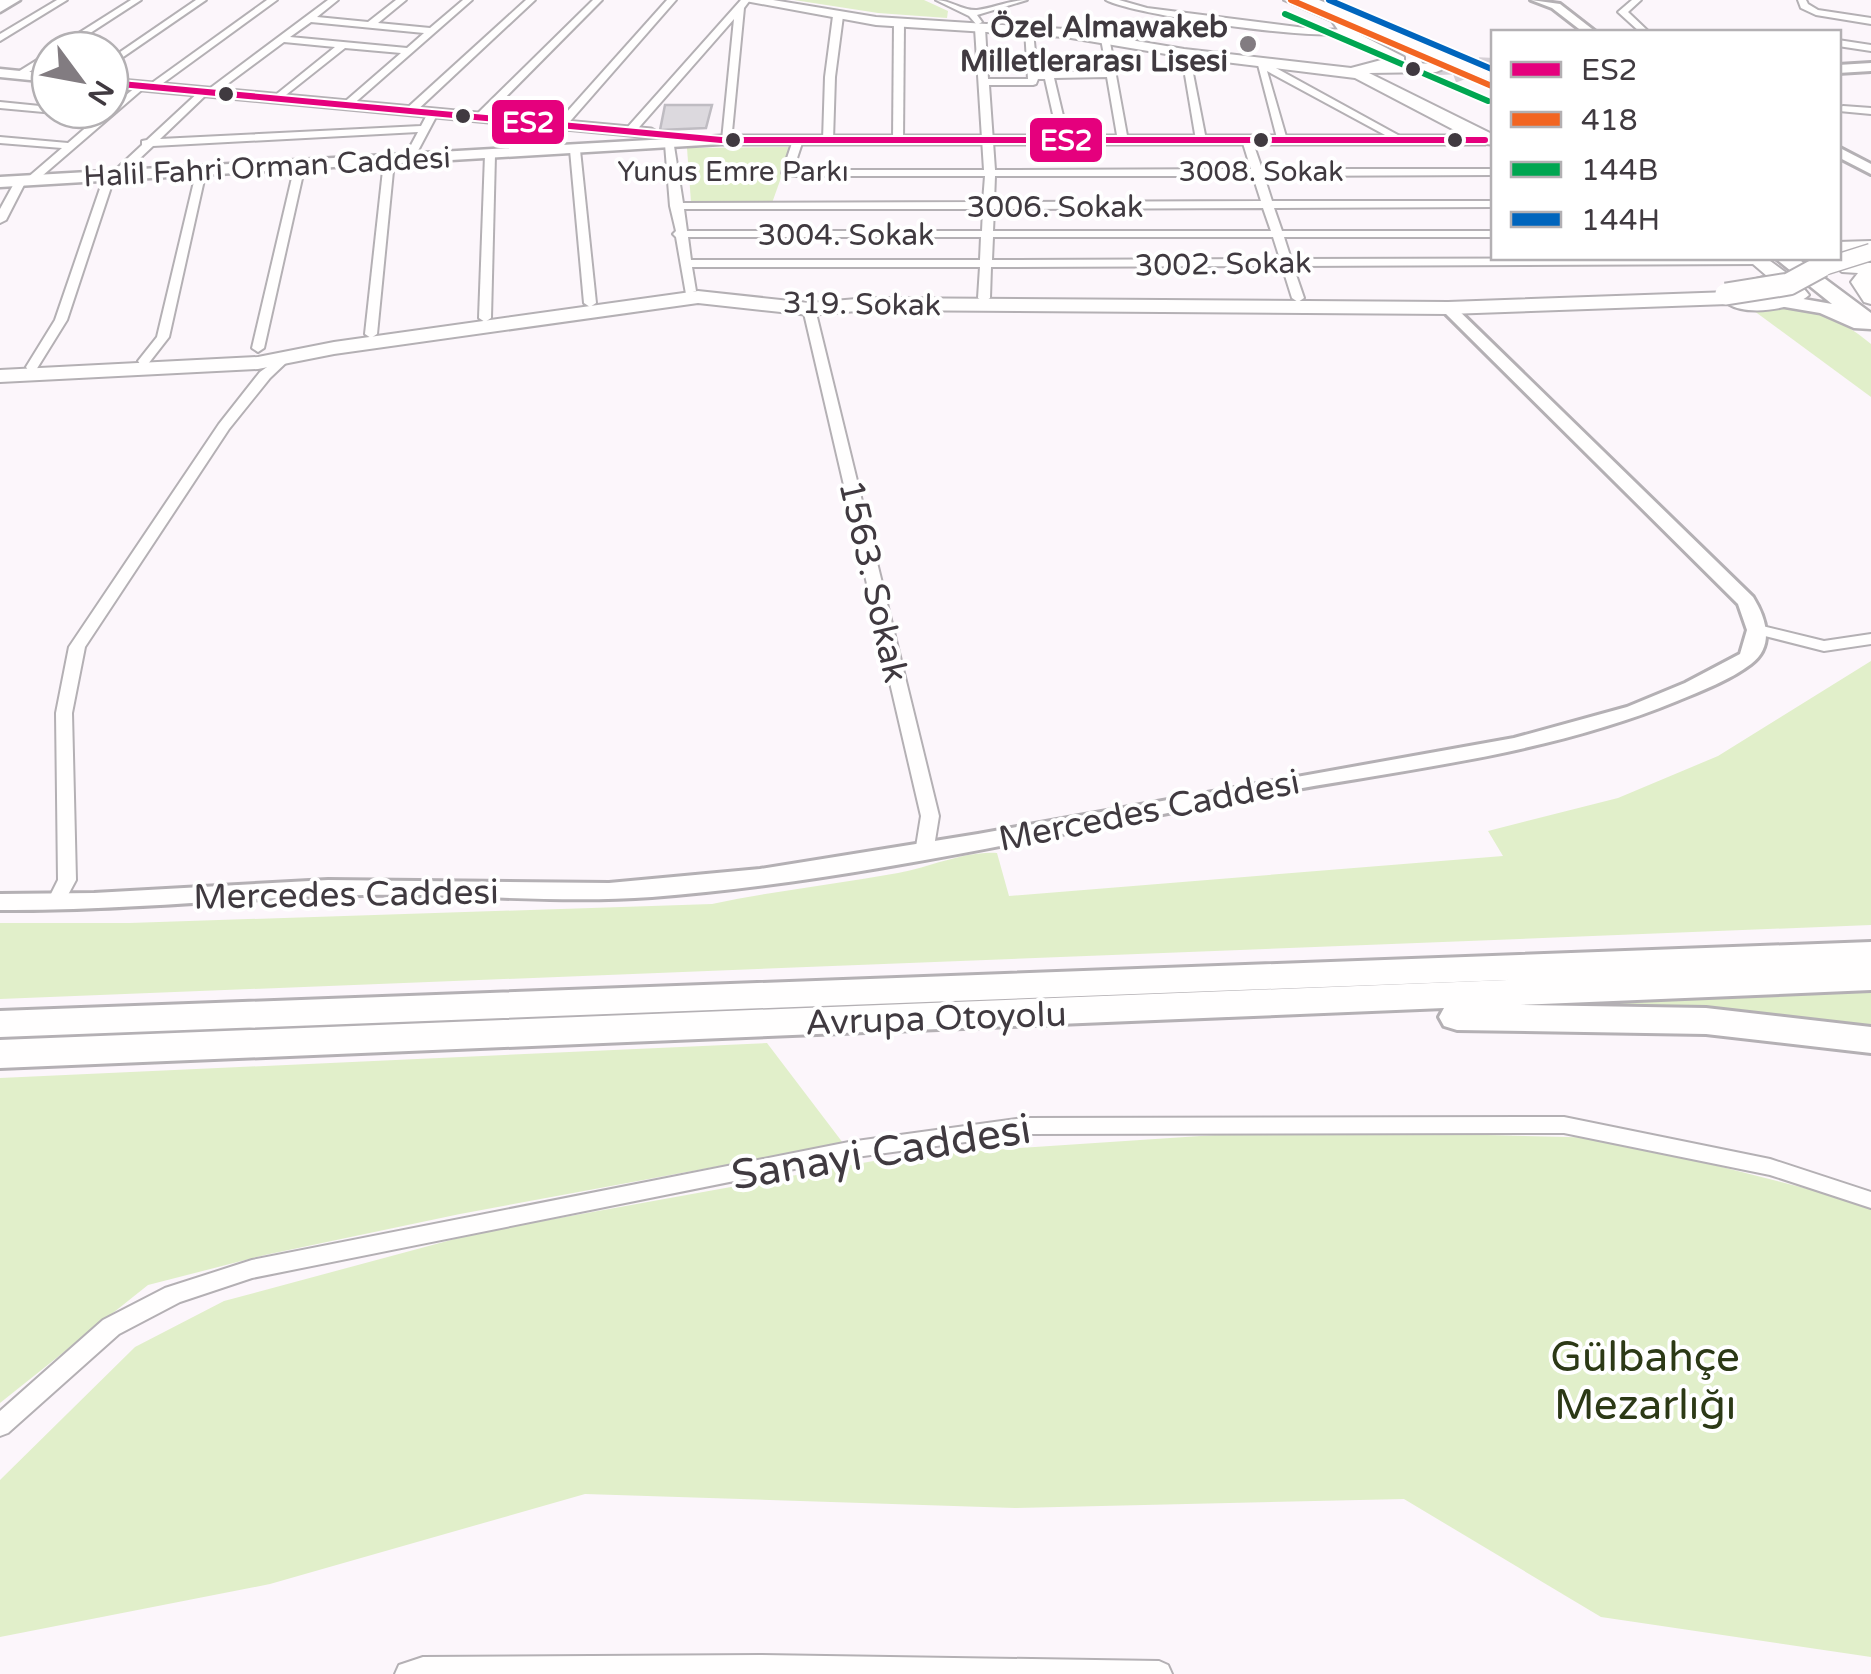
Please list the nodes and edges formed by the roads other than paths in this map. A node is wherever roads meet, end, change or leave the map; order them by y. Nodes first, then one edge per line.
1 (14, 0) edge
2 (63, 0) edge
3 (137, 0) edge
4 (202, 0) edge
5 (273, 0) edge
6 (334, 0) edge
7 (402, 0) edge
8 (468, 0) edge
9 (531, 0) edge
10 (598, 0) edge
11 (672, 0) edge
12 (779, 0) edge
13 (940, 0) edge
14 (1023, 0) edge
15 (1110, 0) edge
16 (1291, 0) edge
17 (1306, 0) edge
18 (1524, 0) edge
19 (1536, 0) edge
20 (1637, 0) edge
21 (1801, 0) edge
22 (744, 1) edge
23 (1, 4) edge
24 (1564, 13) junction
25 (838, 16) junction
26 (1336, 17) junction
27 (310, 19) junction
28 (1871, 21) edge
29 (977, 22) junction
30 (898, 23) junction
31 (370, 25) junction
32 (89, 30) edge
33 (1028, 30) junction
34 (1587, 30) edge
35 (1644, 30) edge
36 (432, 31) junction
37 (1353, 35) junction
38 (0, 38) edge
39 (282, 39) junction
40 (1106, 39) junction
41 (1841, 43) edge
42 (343, 45) junction
43 (1871, 48) edge
44 (130, 49) edge
45 (1186, 50) junction
46 (408, 52) junction
47 (1287, 60) junction
48 (1260, 63) junction
49 (1871, 67) edge
50 (30, 68) edge
51 (1445, 68) junction
52 (1841, 69) edge
53 (0, 73) edge
54 (1111, 74) junction
55 (18, 75) junction
56 (30, 76) edge
57 (1050, 76) junction
58 (1491, 76) tunnel mouth
59 (1032, 79) junction
60 (986, 82) junction
61 (130, 85) edge
62 (147, 86) junction
63 (1491, 86) tunnel mouth
64 (208, 92) junction
65 (130, 98) edge
66 (1491, 98) tunnel mouth
67 (277, 99) junction
68 (0, 105) edge
69 (346, 105) junction
70 (30, 108) edge
71 (1843, 109) dead end
72 (410, 110) junction
73 (1871, 111) edge
74 (434, 113) junction
75 (480, 118) junction
76 (561, 125) junction
77 (425, 129) junction
78 (90, 130) edge
79 (630, 131) junction
80 (0, 140) edge
81 (724, 140) junction
82 (798, 140) junction
83 (828, 140) junction
84 (898, 140) junction
85 (1201, 140) junction
86 (1247, 140) junction
87 (1282, 140) junction
88 (1402, 140) junction
89 (1489, 140) edge
90 (986, 141) junction
91 (1064, 141) junction
92 (1123, 141) junction
93 (665, 142) junction
94 (146, 143) junction
95 (71, 146) junction
96 (575, 150) junction
97 (1841, 153) edge
98 (490, 155) junction
99 (408, 160) junction
100 (389, 161) junction
101 (300, 166) junction
102 (1871, 170) edge
103 (200, 171) junction
104 (1491, 172) edge
105 (1258, 173) junction
106 (990, 175) junction
107 (112, 176) junction
108 (26, 180) junction
109 (0, 182) edge
110 (1491, 204) edge
111 (1268, 205) junction
112 (676, 206) junction
113 (990, 208) junction
114 (0, 220) edge
115 (680, 234) junction
116 (1277, 234) junction
117 (1491, 234) edge
118 (990, 236) junction
119 (1857, 250) edge
120 (1573, 260) edge
121 (1765, 260) edge
122 (1777, 260) edge
123 (1837, 260) edge
124 (1287, 263) junction
125 (685, 264) junction
126 (1805, 264) edge
127 (987, 265) junction
128 (1871, 270) edge
129 (690, 291) junction
130 (1781, 292) junction
131 (1728, 296) junction
132 (984, 298) junction
133 (1298, 298) junction
134 (1871, 298) edge
135 (1531, 299) junction
136 (815, 302) junction
137 (590, 303) junction
138 (1556, 305) junction
139 (1871, 306) edge
140 (1448, 308) junction
141 (485, 318) junction
142 (1871, 322) edge
143 (1871, 332) edge
144 (371, 334) junction
145 (283, 352) junction
146 (144, 361) junction
147 (259, 362) junction
148 (0, 367) edge
149 (32, 367) junction
150 (0, 376) edge
151 (1758, 630) junction
152 (1871, 639) edge
153 (924, 853) junction
154 (0, 902) edge
155 (56, 902) junction
156 (1871, 954) edge
157 (1871, 978) edge
158 (1113, 1011) junction
159 (0, 1024) edge
160 (1871, 1040) edge
161 (0, 1054) edge
162 (1871, 1200) edge
163 (0, 1426) edge
164 (408, 1674) edge
165 (1159, 1674) edge

1 - 23 main road
2 - 38 street
3 - 32 street
4 - 44 street
5 - 62 street
6 - 27 street
7 - 31 street
8 - 36 street
9 - 72 street
10 - 75 street
11 - 76 street
12 - 29 main road
13 - 29 street
14 - 29 street
15 - 37 street
16 - 26 main road
17 - 58 highway
18 - 24 street
19 - 24 street
20 - 35 street
21 - 28 street
22 - 25 main road
22 - 79 street
22 - 81 street
24 - 34 street
25 - 30 main road
25 - 83 street
26 - 37 main road
26 - 51 main road
27 - 31 street
27 - 39 street
29 - 30 main road
29 - 33 main road
29 - 45 main road
29 - 60 street
30 - 84 street
31 - 36 street
33 - 40 main road
33 - 59 street
36 - 46 street
37 - 47 main road
37 - 51 highway
39 - 42 street
39 - 64 street
40 - 45 main road
40 - 54 street
41 - 43 street
42 - 46 street
42 - 67 street
45 - 47 main road
45 - 48 main road
45 - 85 street
46 - 69 street
47 - 51 main road
48 - 87 street
48 - 88 street
48 - 89 main road
49 - 52 street
50 - 55 street
51 - 63 highway
51 - 66 highway
53 - 55 main road
54 - 57 street
54 - 92 street
55 - 56 main road
57 - 59 street
57 - 91 street
59 - 60 street
60 - 90 street
61 - 62 main road
62 - 64 main road
62 - 65 street
64 - 67 main road
64 - 94 street
67 - 69 main road
68 - 70 street
69 - 72 main road
71 - 73 street
72 - 74 main road
74 - 75 main road
74 - 77 street
75 - 76 main road
76 - 79 main road
77 - 94 street
77 - 99 street
78 - 95 street
79 - 93 main road
80 - 95 street
81 - 82 main road, Halil Fahri Orman Caddesi
81 - 93 main road, Halil Fahri Orman Caddesi
82 - 83 main road, Halil Fahri Orman Caddesi
82 - 106 street
83 - 84 main road, Halil Fahri Orman Caddesi
84 - 90 main road, Halil Fahri Orman Caddesi
85 - 86 main road, Halil Fahri Orman Caddesi
85 - 92 main road, Halil Fahri Orman Caddesi
86 - 87 main road, Halil Fahri Orman Caddesi
86 - 105 street
87 - 88 main road, Halil Fahri Orman Caddesi
88 - 89 main road, Halil Fahri Orman Caddesi
90 - 91 main road, Halil Fahri Orman Caddesi
90 - 106 street
91 - 92 main road, Halil Fahri Orman Caddesi
93 - 96 main road, Halil Fahri Orman Caddesi
93 - 112 street
94 - 107 street
95 - 108 street
96 - 98 main road, Halil Fahri Orman Caddesi
96 - 137 street
97 - 102 street
98 - 99 main road, Halil Fahri Orman Caddesi
98 - 141 street
99 - 100 main road, Halil Fahri Orman Caddesi
100 - 101 main road, Halil Fahri Orman Caddesi
100 - 144 street
101 - 103 main road, Halil Fahri Orman Caddesi
101 - 147 street
103 - 107 main road, Halil Fahri Orman Caddesi
103 - 146 street
104 - 105 street
105 - 106 street
105 - 111 street
106 - 113 street
107 - 108 main road, Halil Fahri Orman Caddesi
107 - 149 street
108 - 109 main road, Halil Fahri Orman Caddesi
108 - 114 street
110 - 111 street, 3006. Sokak
111 - 113 street, 3006. Sokak
111 - 116 street
112 - 113 street, 3006. Sokak
112 - 115 street
113 - 118 street
115 - 118 street, 3004. Sokak
115 - 125 street
116 - 117 street, 3004. Sokak
116 - 118 street, 3004. Sokak
116 - 124 street
118 - 127 street
119 - 131 main road, bridge
120 - 124 street, 3002. Sokak
121 - 130 main road
122 - 126 highway
123 - 128 main road
124 - 127 street, 3002. Sokak
124 - 133 street
125 - 127 street, 3002. Sokak
125 - 129 street
126 - 139 highway
126 - 142 highway
127 - 132 street
128 - 134 main road
129 - 136 main road, 319. Sokak
129 - 137 main road, 319. Sokak
130 - 135 main road
130 - 138 main road
130 - 143 highway
131 - 135 main road, 319. Sokak
131 - 138 main road, 319. Sokak
132 - 133 main road, 319. Sokak
132 - 136 main road, 319. Sokak
133 - 135 main road, 319. Sokak
136 - 140 main road, 319. Sokak
136 - 145 main road, 319. Sokak
136 - 153 street, 1563. Sokak
137 - 141 main road, 319. Sokak
138 - 140 main road, 319. Sokak
140 - 151 street
141 - 144 main road, 319. Sokak
144 - 145 main road, 319. Sokak
145 - 147 main road, 319. Sokak
146 - 147 main road, 319. Sokak
146 - 149 main road, 319. Sokak
147 - 150 main road, 319. Sokak
147 - 155 street
148 - 149 main road, 319. Sokak
151 - 152 street
151 - 153 street, Mercedes Caddesi
153 - 155 street, Mercedes Caddesi
154 - 155 street, Mercedes Caddesi
156 - 159 highway, Avrupa Otoyolu
157 - 158 highway, Avrupa Otoyolu
158 - 160 highway
158 - 161 highway, Avrupa Otoyolu
162 - 163 street, Sanayi Caddesi
164 - 165 street

